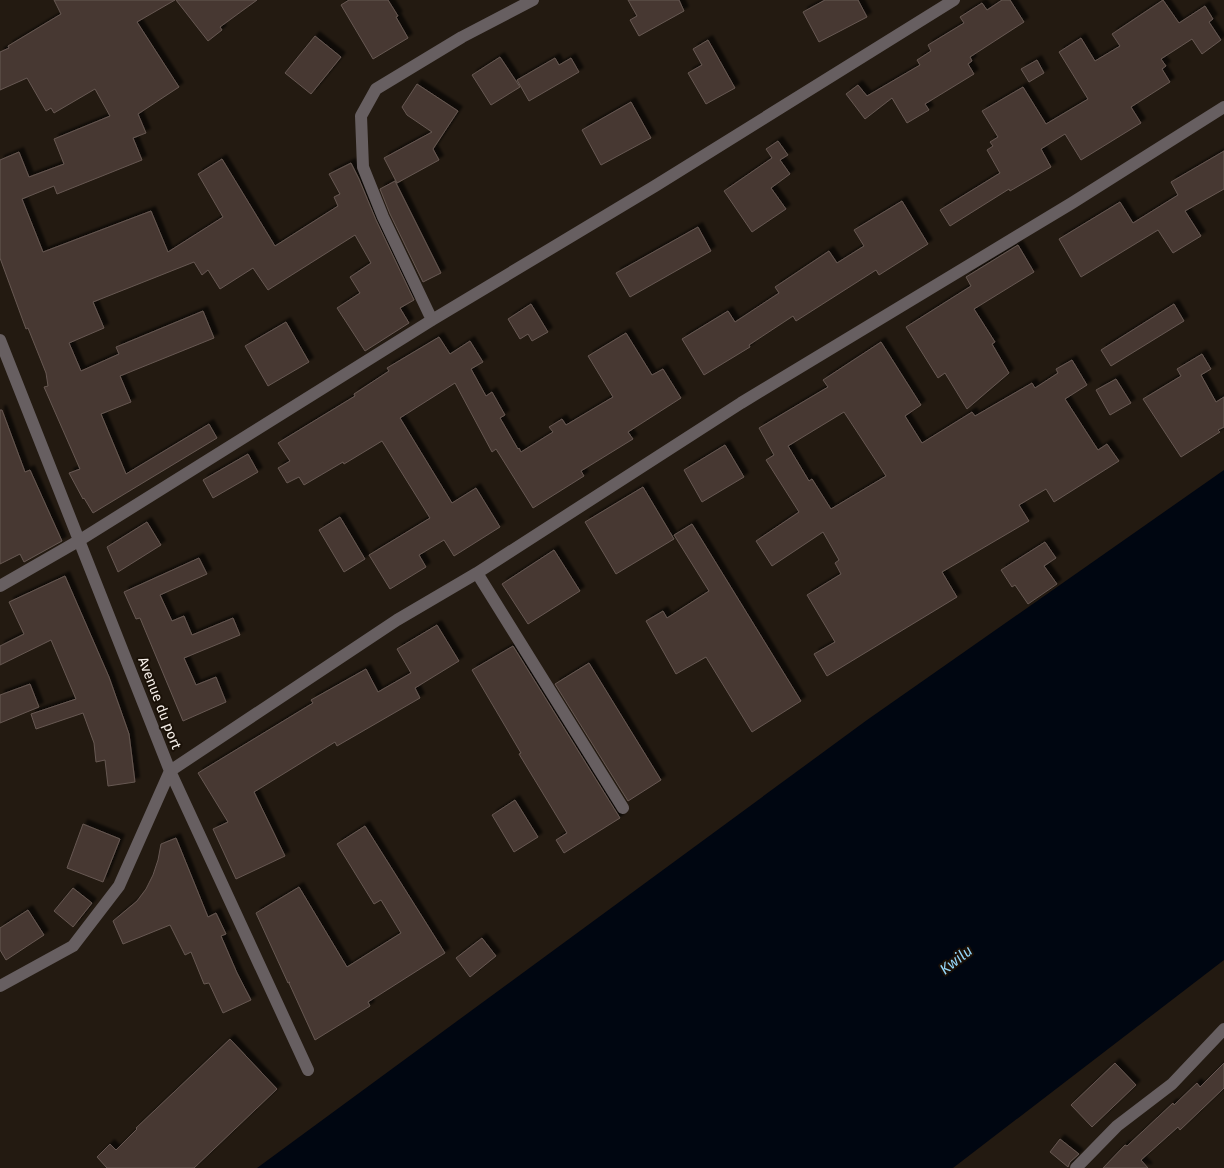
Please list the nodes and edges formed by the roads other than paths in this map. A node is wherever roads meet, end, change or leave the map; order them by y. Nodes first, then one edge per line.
1 (532, 0) edge
2 (954, 0) edge
3 (1224, 107) edge
4 (432, 320) junction
5 (0, 340) edge
6 (80, 540) junction
7 (477, 573) junction
8 (0, 586) edge
9 (170, 771) junction
10 (623, 808) dead end
11 (0, 986) edge
12 (1224, 1029) edge
13 (308, 1070) dead end
14 (1076, 1168) edge

1 - 4 street
2 - 4 street
3 - 7 street
4 - 6 street
5 - 6 street, Avenue du port
6 - 8 street
6 - 9 street, Avenue du port
7 - 9 street
7 - 10 street
9 - 11 street
9 - 13 street, Avenue du port
12 - 14 street

